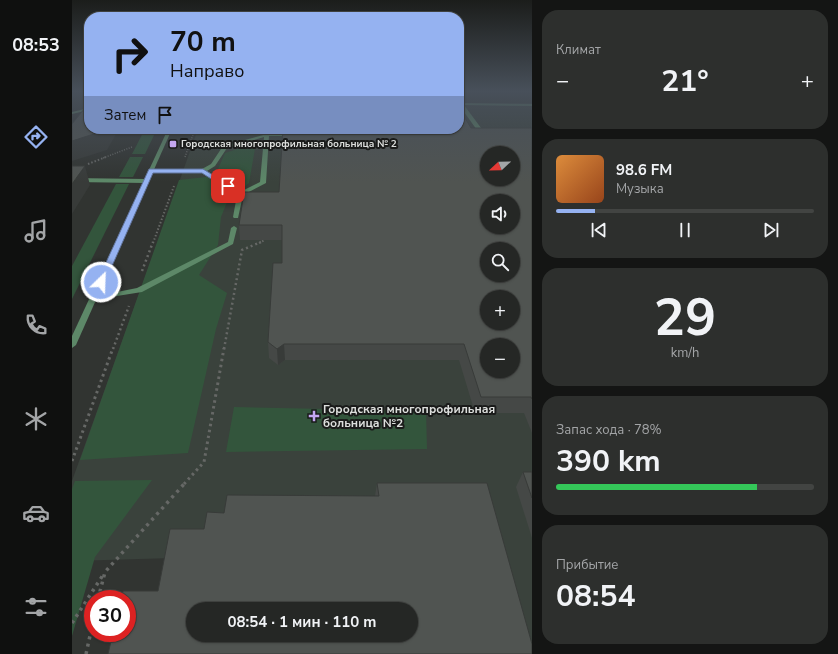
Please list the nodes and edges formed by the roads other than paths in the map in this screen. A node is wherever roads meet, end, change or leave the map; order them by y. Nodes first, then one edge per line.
1 (473, 122) edge
2 (168, 134) edge
3 (267, 135) junction
4 (298, 135) edge
5 (490, 136) edge
6 (151, 171) junction
7 (203, 171) junction
8 (72, 180) edge
9 (146, 181) junction
10 (240, 194) junction
11 (236, 217) dead end
12 (234, 228) dead end
13 (95, 294) junction
14 (72, 345) edge

1 - 5 street
2 - 6 street
3 - 4 street
3 - 7 street
3 - 10 street
6 - 7 street
6 - 9 street
7 - 10 street
8 - 9 street
9 - 13 street
10 - 11 street
12 - 13 street
13 - 14 street

